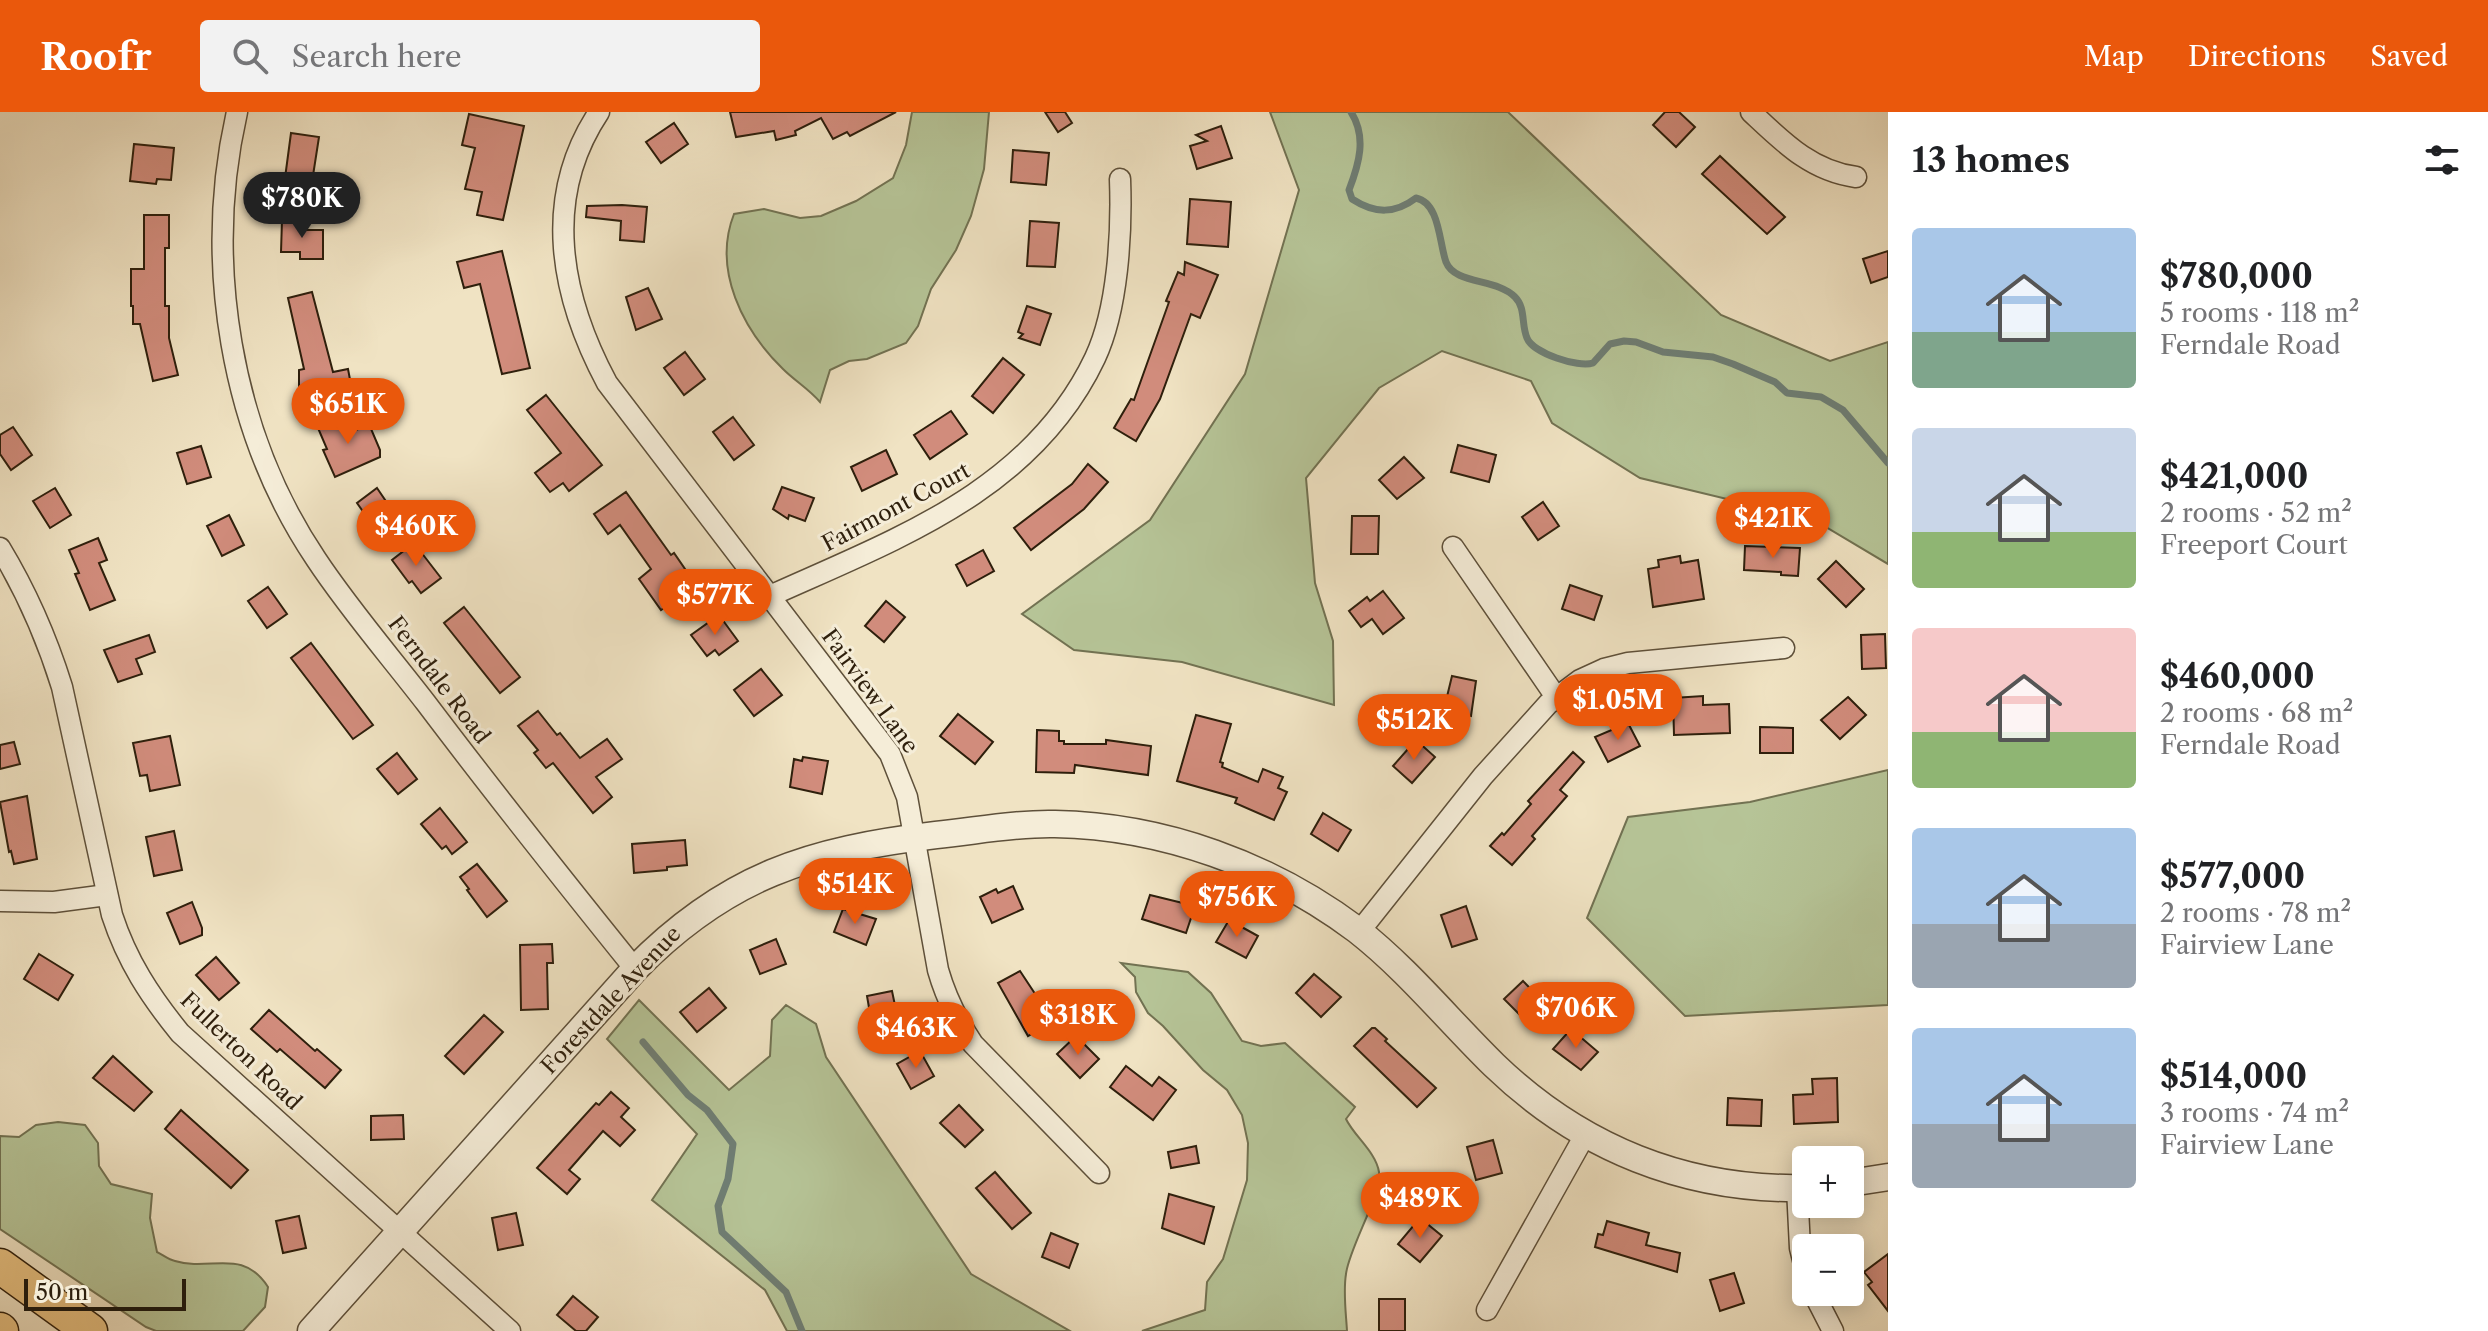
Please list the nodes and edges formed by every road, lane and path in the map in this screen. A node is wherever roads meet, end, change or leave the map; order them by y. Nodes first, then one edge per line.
1 (237, 112) edge
2 (599, 112) edge
3 (1751, 112) edge
4 (1856, 177) dead end
5 (1120, 179) dead end
6 (1453, 547) dead end
7 (0, 548) edge
8 (770, 596) junction
9 (1784, 648) dead end
10 (1556, 697) junction
11 (914, 838) junction
12 (107, 895) junction
13 (0, 901) edge
14 (1359, 932) junction
15 (635, 969) junction
16 (1585, 1135) junction
17 (1099, 1173) dead end
18 (1888, 1177) edge
19 (1864, 1181) edge
20 (1792, 1188) edge
21 (401, 1230) junction
22 (0, 1266) edge
23 (1820, 1306) edge
24 (1487, 1310) dead end
25 (90, 1331) edge
26 (311, 1331) edge
27 (510, 1331) edge
28 (1833, 1331) edge

1 - 15 street, Ferndale Road
2 - 8 street, Fairview Lane
3 - 4 street
5 - 8 street, Fairmont Court
6 - 10 street
7 - 12 street, Fullerton Road
8 - 11 street, Fairview Lane
9 - 10 street
10 - 14 street
11 - 14 street, Forestdale Avenue
11 - 15 street, Forestdale Avenue
11 - 17 street, Fairview Lane
12 - 13 street
12 - 21 street, Fullerton Road
14 - 16 street, Forestdale Avenue
15 - 21 street, Forestdale Avenue
16 - 20 street, Forestdale Avenue
16 - 24 street
18 - 19 street
21 - 26 street, Forestdale Avenue
21 - 27 street, Fullerton Road
22 - 25 main road
23 - 28 street

